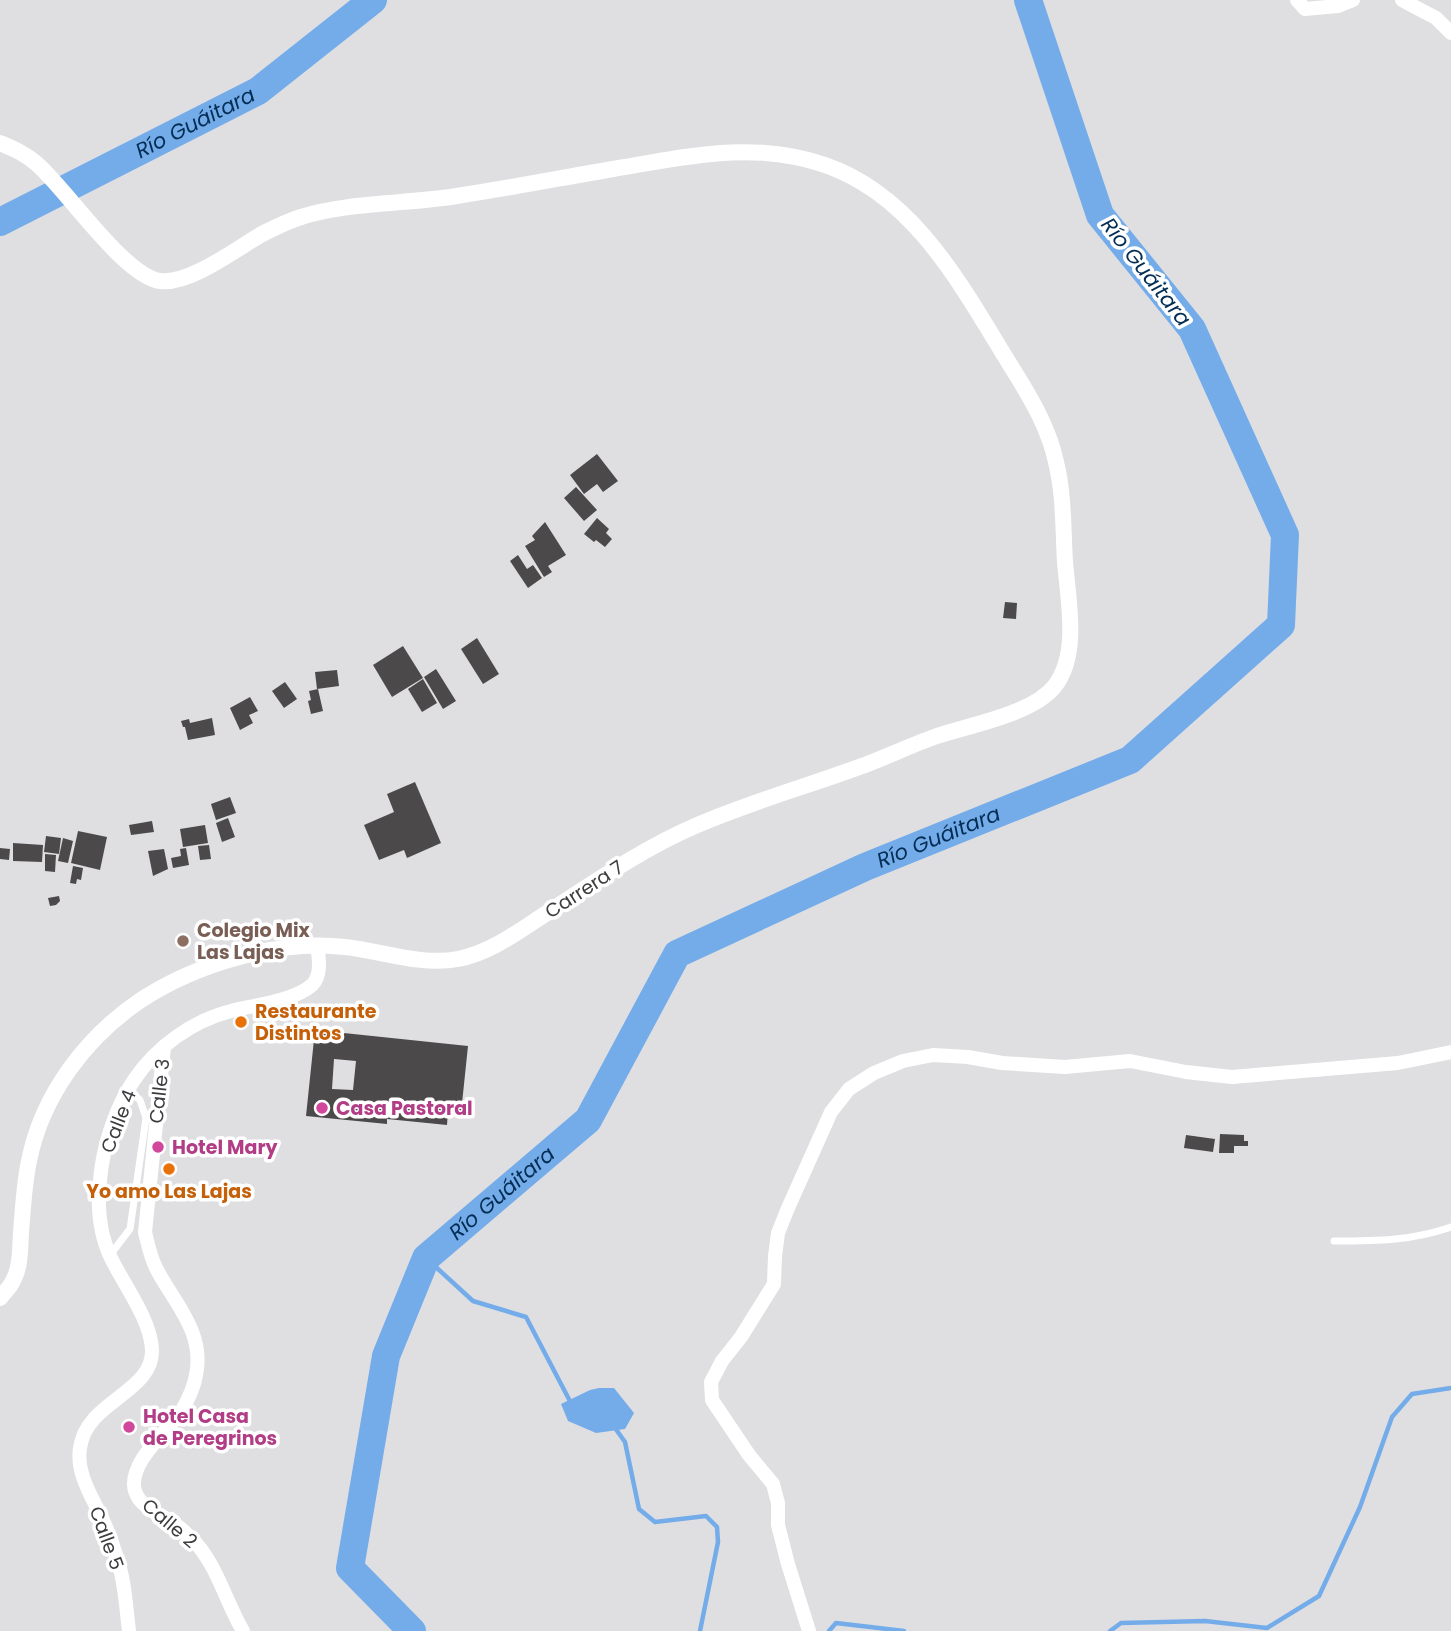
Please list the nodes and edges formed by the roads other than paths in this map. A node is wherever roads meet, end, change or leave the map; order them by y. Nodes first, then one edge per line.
1 (1297, 0) edge
2 (1353, 0) edge
3 (1402, 0) edge
4 (1451, 33) edge
5 (0, 143) edge
6 (317, 945) junction
7 (163, 1047) junction
8 (1451, 1052) edge
9 (128, 1090) junction
10 (1451, 1227) edge
11 (1334, 1241) dead end
12 (110, 1256) junction
13 (0, 1298) edge
14 (79, 1448) joint
15 (135, 1489) joint
16 (129, 1631) edge
17 (243, 1631) edge
18 (809, 1631) edge

1 - 2 street
3 - 4 street
5 - 6 street, Carrera 7
6 - 7 street
6 - 13 street, Carrera 7
7 - 9 street, Calle 4
7 - 15 street, Calle 3
8 - 18 street
9 - 12 street, Calle 4
9 - 12 lane
10 - 11 lane
12 - 14 street, Calle 4
14 - 16 street, Calle 5
15 - 17 street, Calle 2

